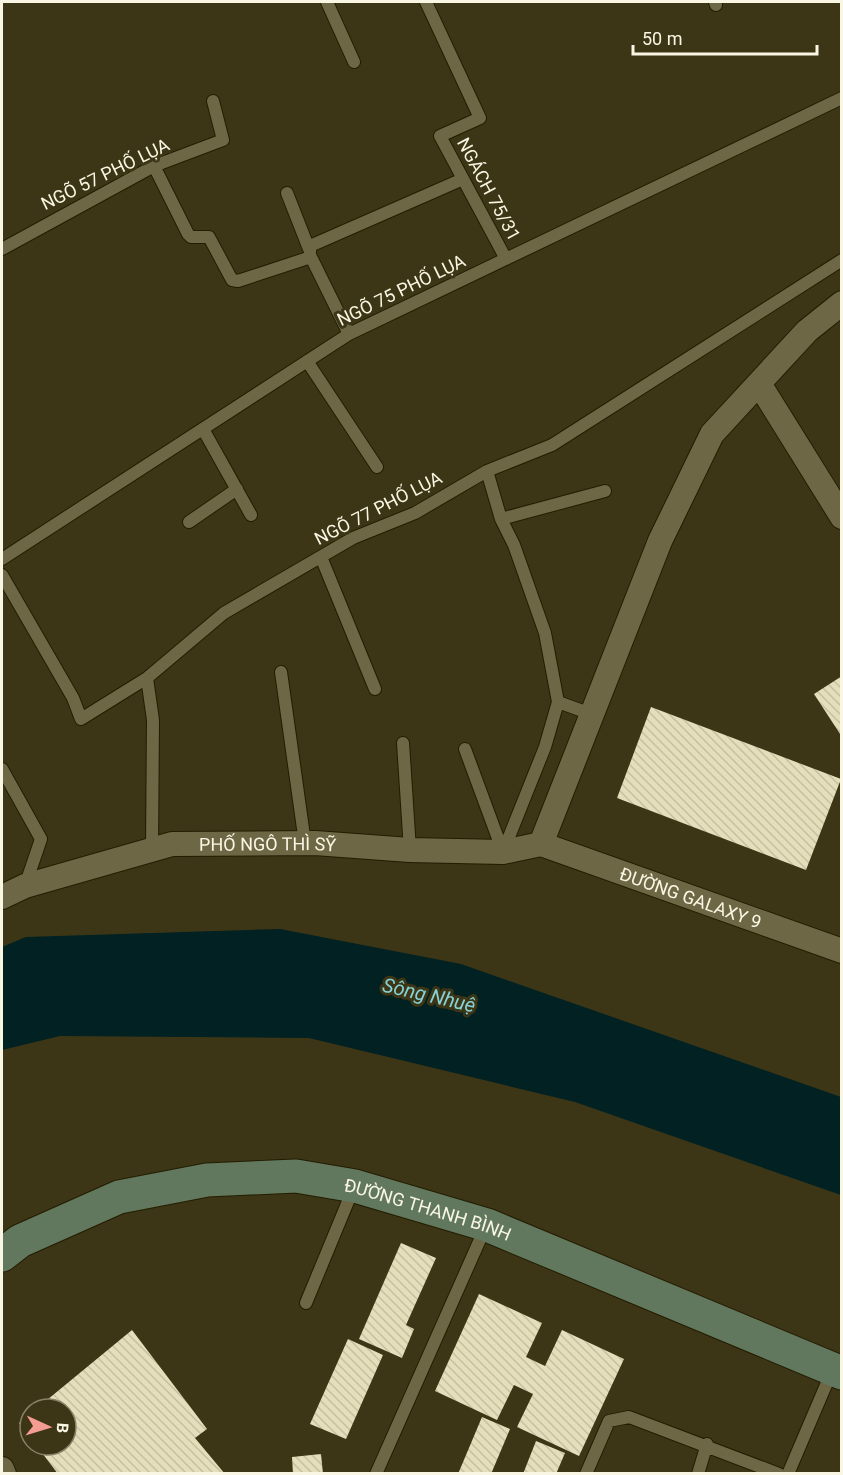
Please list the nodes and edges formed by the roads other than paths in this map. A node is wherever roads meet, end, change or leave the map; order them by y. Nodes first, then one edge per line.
1 (328, 2) edge
2 (426, 2) edge
3 (354, 62) dead end
4 (842, 98) edge
5 (213, 101) dead end
6 (154, 166) junction
7 (463, 179) junction
8 (287, 193) dead end
9 (2, 249) edge
10 (310, 253) junction
11 (506, 259) junction
12 (842, 260) edge
13 (842, 303) edge
14 (349, 334) junction
15 (307, 361) junction
16 (760, 385) junction
17 (203, 429) junction
18 (377, 467) dead end
19 (487, 471) junction
20 (237, 489) junction
21 (605, 490) dead end
22 (251, 515) dead end
23 (842, 517) edge
24 (501, 519) junction
25 (189, 522) dead end
26 (321, 557) junction
27 (2, 559) edge
28 (2, 575) edge
29 (281, 672) dead end
30 (147, 678) junction
31 (375, 689) dead end
32 (558, 702) junction
33 (591, 714) junction
34 (403, 743) dead end
35 (465, 749) dead end
36 (2, 769) edge
37 (305, 843) junction
38 (541, 844) junction
39 (152, 849) junction
40 (410, 850) junction
41 (503, 852) junction
42 (26, 886) junction
43 (2, 897) edge
44 (842, 951) edge
45 (355, 1186) junction
46 (487, 1225) junction
47 (2, 1255) edge
48 (306, 1303) dead end
49 (837, 1371) edge
50 (707, 1444) junction
51 (2, 1469) edge
52 (4, 1473) edge
53 (376, 1473) edge
54 (585, 1473) edge
55 (698, 1473) edge
56 (779, 1473) edge
57 (788, 1473) edge

1 - 3 lane
2 - 7 lane, NGÁCH 75/31
4 - 11 lane, NGÕ 75 PHỐ LỤA
5 - 6 lane, NGÕ 57 PHỐ LỤA
6 - 9 lane, NGÕ 57 PHỐ LỤA
6 - 10 lane
7 - 10 lane
7 - 11 lane, NGÁCH 75/31
8 - 10 lane
10 - 14 lane
11 - 14 lane, NGÕ 75 PHỐ LỤA
12 - 19 lane, NGÕ 77 PHỐ LỤA
13 - 16 street
14 - 15 lane, NGÕ 75 PHỐ LỤA
15 - 17 lane, NGÕ 75 PHỐ LỤA
15 - 18 lane
16 - 23 street
16 - 33 street
17 - 20 lane
17 - 27 lane, NGÕ 75 PHỐ LỤA
19 - 24 lane
19 - 26 lane, NGÕ 77 PHỐ LỤA
20 - 22 lane
20 - 25 lane
21 - 24 lane
24 - 32 lane
26 - 30 lane, NGÕ 77 PHỐ LỤA
26 - 31 lane
28 - 30 lane, NGÕ 77 PHỐ LỤA
29 - 37 lane
30 - 39 lane
32 - 33 lane
32 - 41 lane
33 - 38 street
34 - 40 lane
35 - 41 lane
36 - 42 lane
37 - 39 street, PHỐ NGÔ THÌ SỸ
37 - 40 street, PHỐ NGÔ THÌ SỸ
38 - 41 street, PHỐ NGÔ THÌ SỸ
38 - 44 street, ĐƯỜNG GALAXY 9
39 - 42 street, PHỐ NGÔ THÌ SỸ
40 - 41 street, PHỐ NGÔ THÌ SỸ
42 - 43 street, PHỐ NGÔ THÌ SỸ
45 - 46 street, ĐƯỜNG THANH BÌNH
45 - 47 street, ĐƯỜNG THANH BÌNH
45 - 48 lane
46 - 49 street, ĐƯỜNG THANH BÌNH
46 - 53 lane
49 - 57 lane
50 - 54 lane
50 - 55 lane
50 - 56 lane
51 - 52 street

